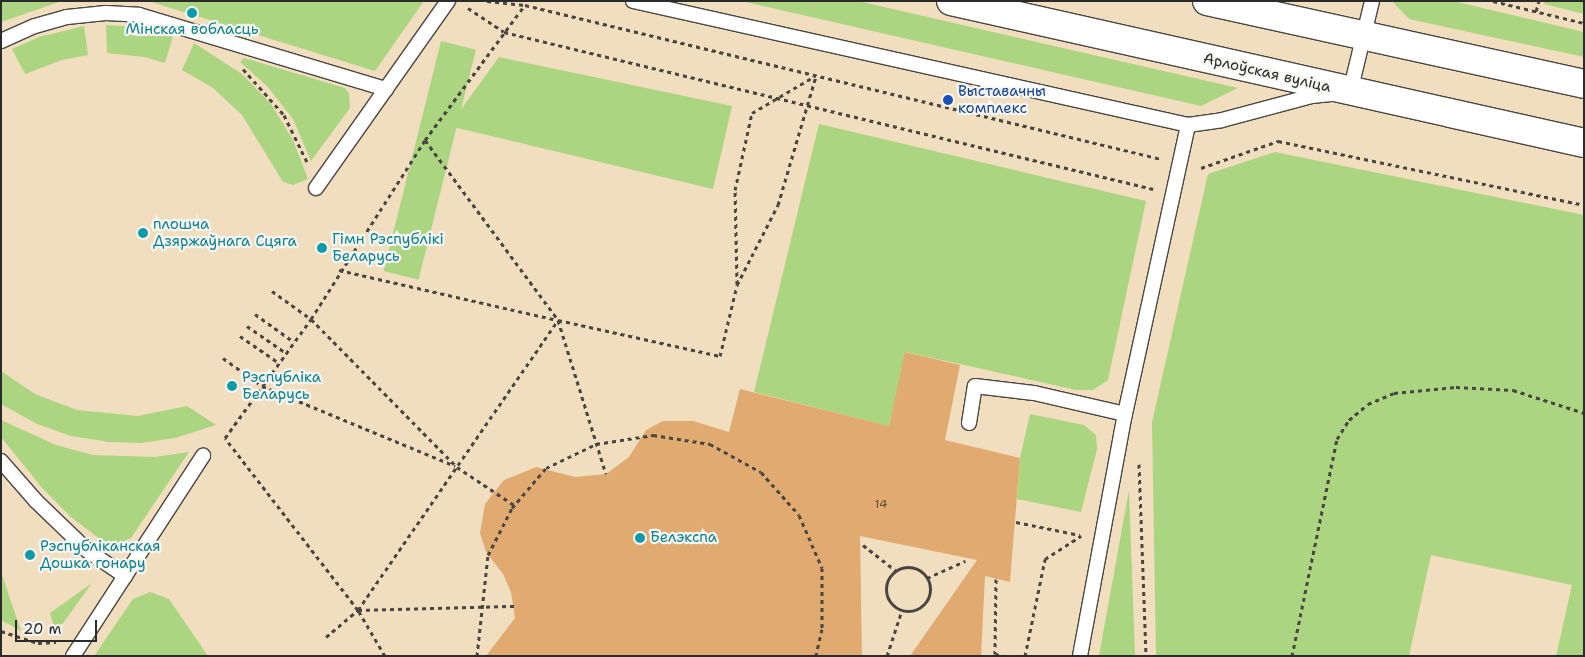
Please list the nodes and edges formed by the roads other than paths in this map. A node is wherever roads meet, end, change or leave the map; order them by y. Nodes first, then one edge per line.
1 (448, 1) edge
2 (633, 1) edge
3 (951, 1) edge
4 (1207, 1) edge
5 (1372, 1) edge
6 (1365, 36) junction
7 (1, 41) edge
8 (1584, 84) edge
9 (386, 89) junction
10 (1350, 92) junction
11 (1188, 125) junction
12 (1584, 143) edge
13 (316, 188) road end
14 (1125, 414) junction
15 (969, 423) dead end
16 (203, 456) dead end
17 (1, 461) edge
18 (125, 576) junction
19 (73, 656) edge
20 (1080, 656) edge

1 - 9 lane
2 - 11 lane
3 - 10 main road, Арлоўская вуліца
4 - 6 main road
5 - 6 lane
6 - 8 main road
6 - 10 lane
7 - 9 lane
9 - 13 lane
10 - 11 lane
10 - 12 main road, Арлоўская вуліца
11 - 14 lane
14 - 15 lane
14 - 20 lane
16 - 18 lane
17 - 18 lane
18 - 19 lane

